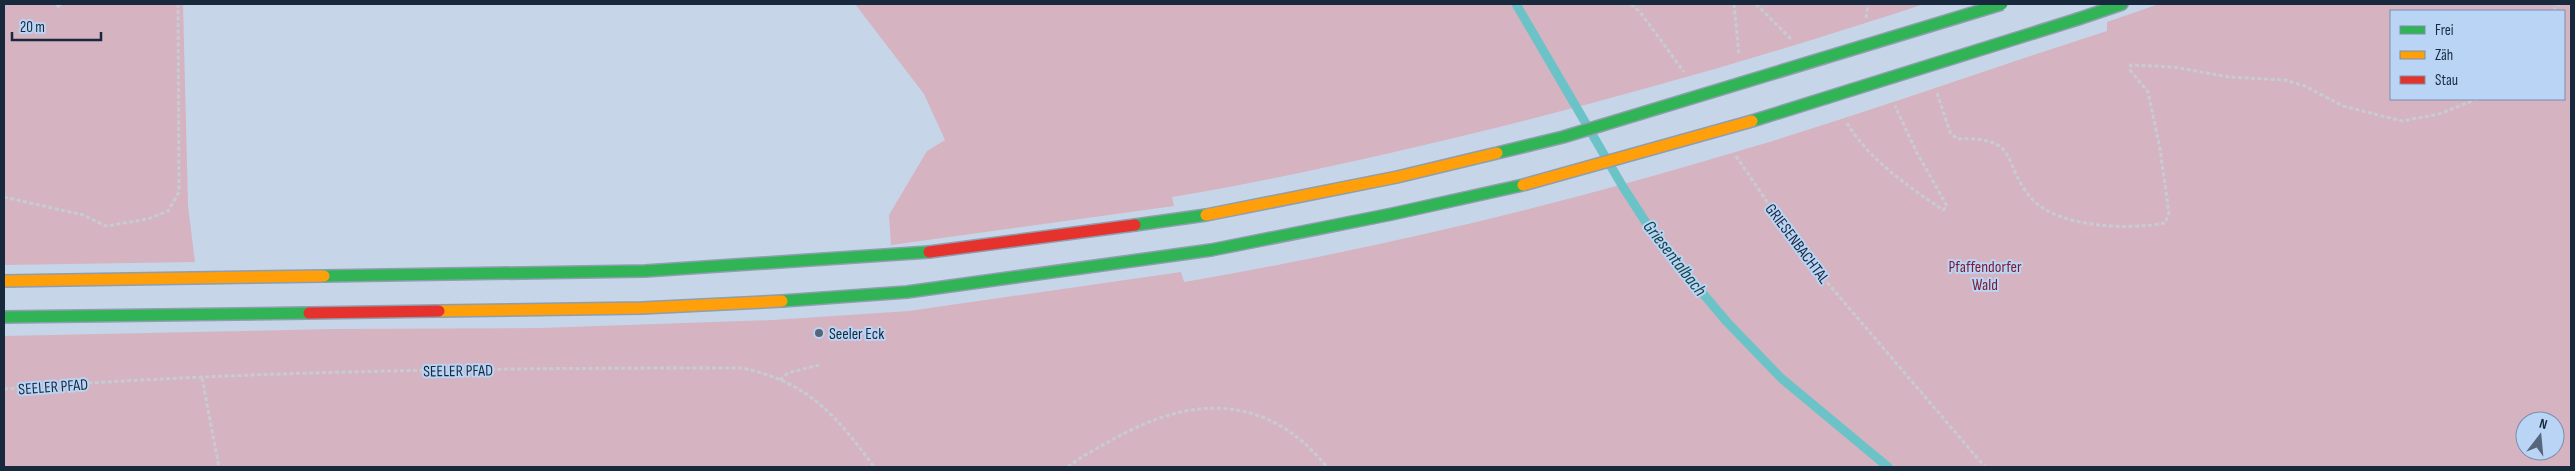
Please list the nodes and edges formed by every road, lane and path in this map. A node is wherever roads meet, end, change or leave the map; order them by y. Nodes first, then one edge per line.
1 (178, 4) edge
2 (1631, 4) edge
3 (2002, 4) edge
4 (2122, 4) edge
5 (1685, 73) dead end
6 (1935, 86) dead end
7 (2474, 100) edge
8 (1734, 153) dead end
9 (4, 197) edge
10 (4, 281) edge
11 (4, 317) edge
12 (819, 365) dead end
13 (202, 378) junction
14 (780, 380) junction
15 (4, 389) edge
16 (220, 467) edge
17 (874, 467) edge
18 (1068, 467) edge
19 (1327, 467) edge
20 (1985, 467) edge

1 - 9 path
2 - 5 path
3 - 10 highway, bridge
4 - 11 highway, bridge
6 - 7 path
8 - 20 path, GRIESENBACHTAL
12 - 14 path
13 - 14 path, SEELER PFAD
13 - 15 path, SEELER PFAD
13 - 16 path
14 - 17 path, SEELER PFAD
18 - 19 path

